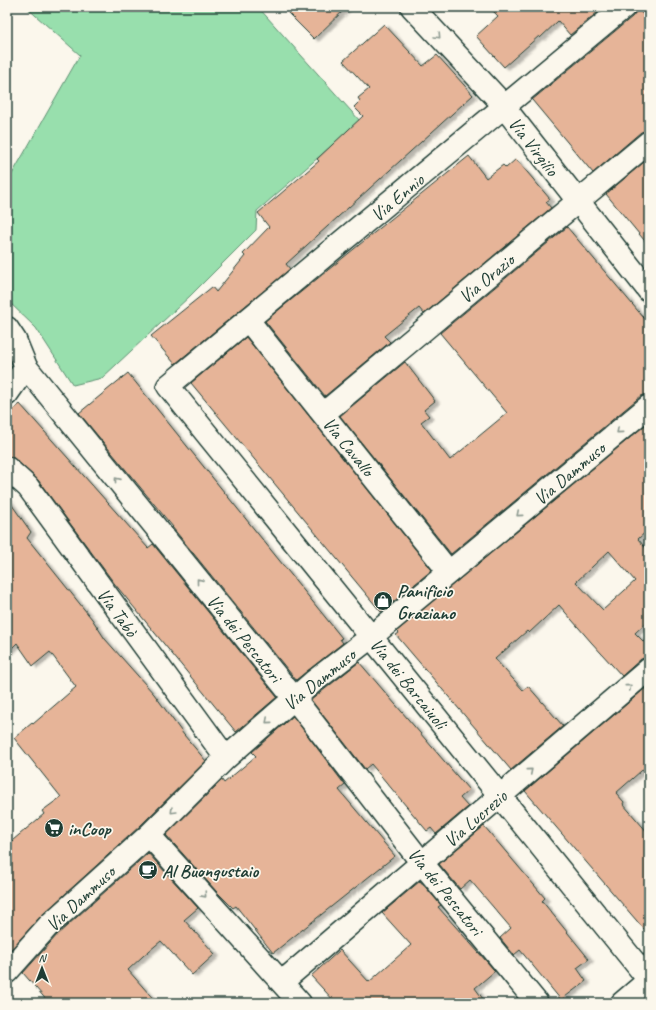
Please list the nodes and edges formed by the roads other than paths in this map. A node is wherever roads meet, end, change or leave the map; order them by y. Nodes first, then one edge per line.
1 (412, 7) edge
2 (624, 7) edge
3 (504, 108) junction
4 (649, 142) edge
5 (577, 202) junction
6 (649, 291) edge
7 (248, 320) junction
8 (7, 328) edge
9 (26, 367) junction
10 (168, 386) joint
11 (7, 394) edge
12 (649, 406) edge
13 (323, 414) junction
14 (7, 468) edge
15 (450, 572) junction
16 (371, 637) junction
17 (649, 669) edge
18 (294, 698) junction
19 (226, 758) junction
20 (500, 796) junction
21 (149, 835) junction
22 (422, 863) junction
23 (7, 972) edge
24 (649, 980) edge
25 (282, 982) junction
26 (300, 1003) edge
27 (537, 1003) edge
28 (622, 1003) edge

1 -> 3 street, Via Virgilio
2 - 3 street, Via Ennio
3 - 5 street, Via Virgilio
3 - 7 street, Via Ennio
4 - 5 street, Via Orazio
5 - 6 street, Via Virgilio
5 - 13 street, Via Orazio
7 - 10 street, Via Ennio
7 - 13 street, Via Cavallo
8 - 9 street, Via dei Pescatori
9 - 11 street
18 -> 9 street, Via dei Pescatori
10 - 16 street, Via dei Barcaiuoli
12 -> 15 street, Via Dammuso
13 - 15 street, Via Cavallo
14 - 19 street, Via Tabò
15 - 16 street, Via Dammuso
16 - 18 street, Via Dammuso
16 - 20 street, Via dei Barcaiuoli
20 -> 17 street, Via Lucrezio
18 -> 19 street, Via Dammuso
18 - 22 street, Via dei Pescatori
19 -> 21 street, Via Dammuso
20 - 22 street, Via Lucrezio
20 - 24 street, Via dei Barcaiuoli
21 - 23 street, Via Dammuso
21 -> 25 street
22 - 25 street, Via Lucrezio
22 - 27 street, Via dei Pescatori
24 - 28 street
25 - 26 street

